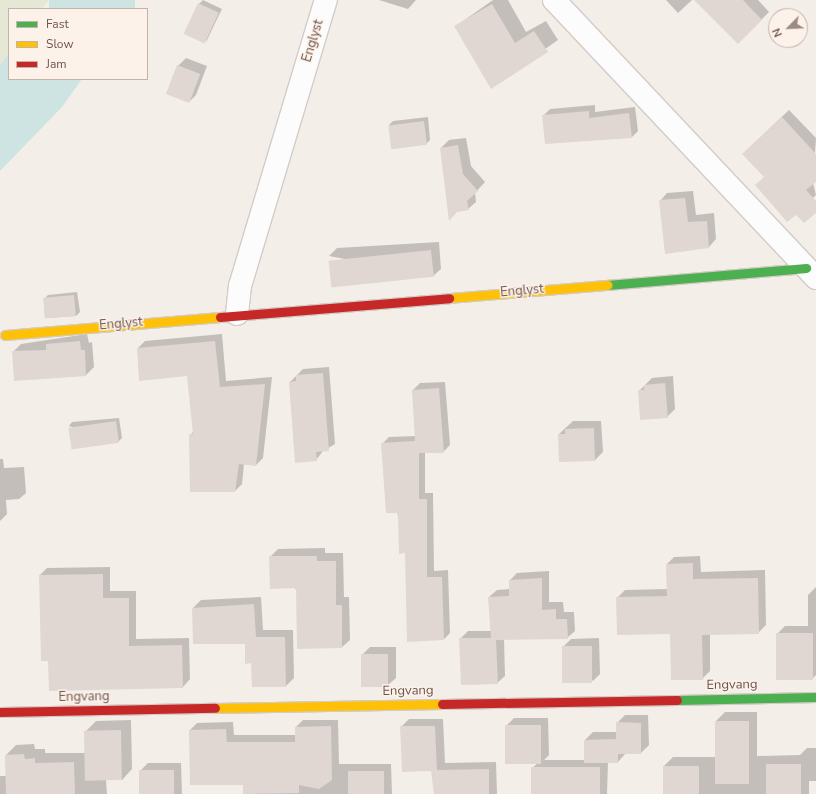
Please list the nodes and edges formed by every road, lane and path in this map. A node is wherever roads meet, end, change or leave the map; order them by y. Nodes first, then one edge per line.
1 (326, 0) edge
2 (554, 0) edge
3 (811, 273) edge
4 (237, 314) junction
5 (5, 335) dead end
6 (816, 697) edge
7 (0, 712) edge

1 - 4 street, Englyst
2 - 3 street, Englyst
3 - 4 street, Englyst
4 - 5 street, Englyst
6 - 7 street, Engvang

